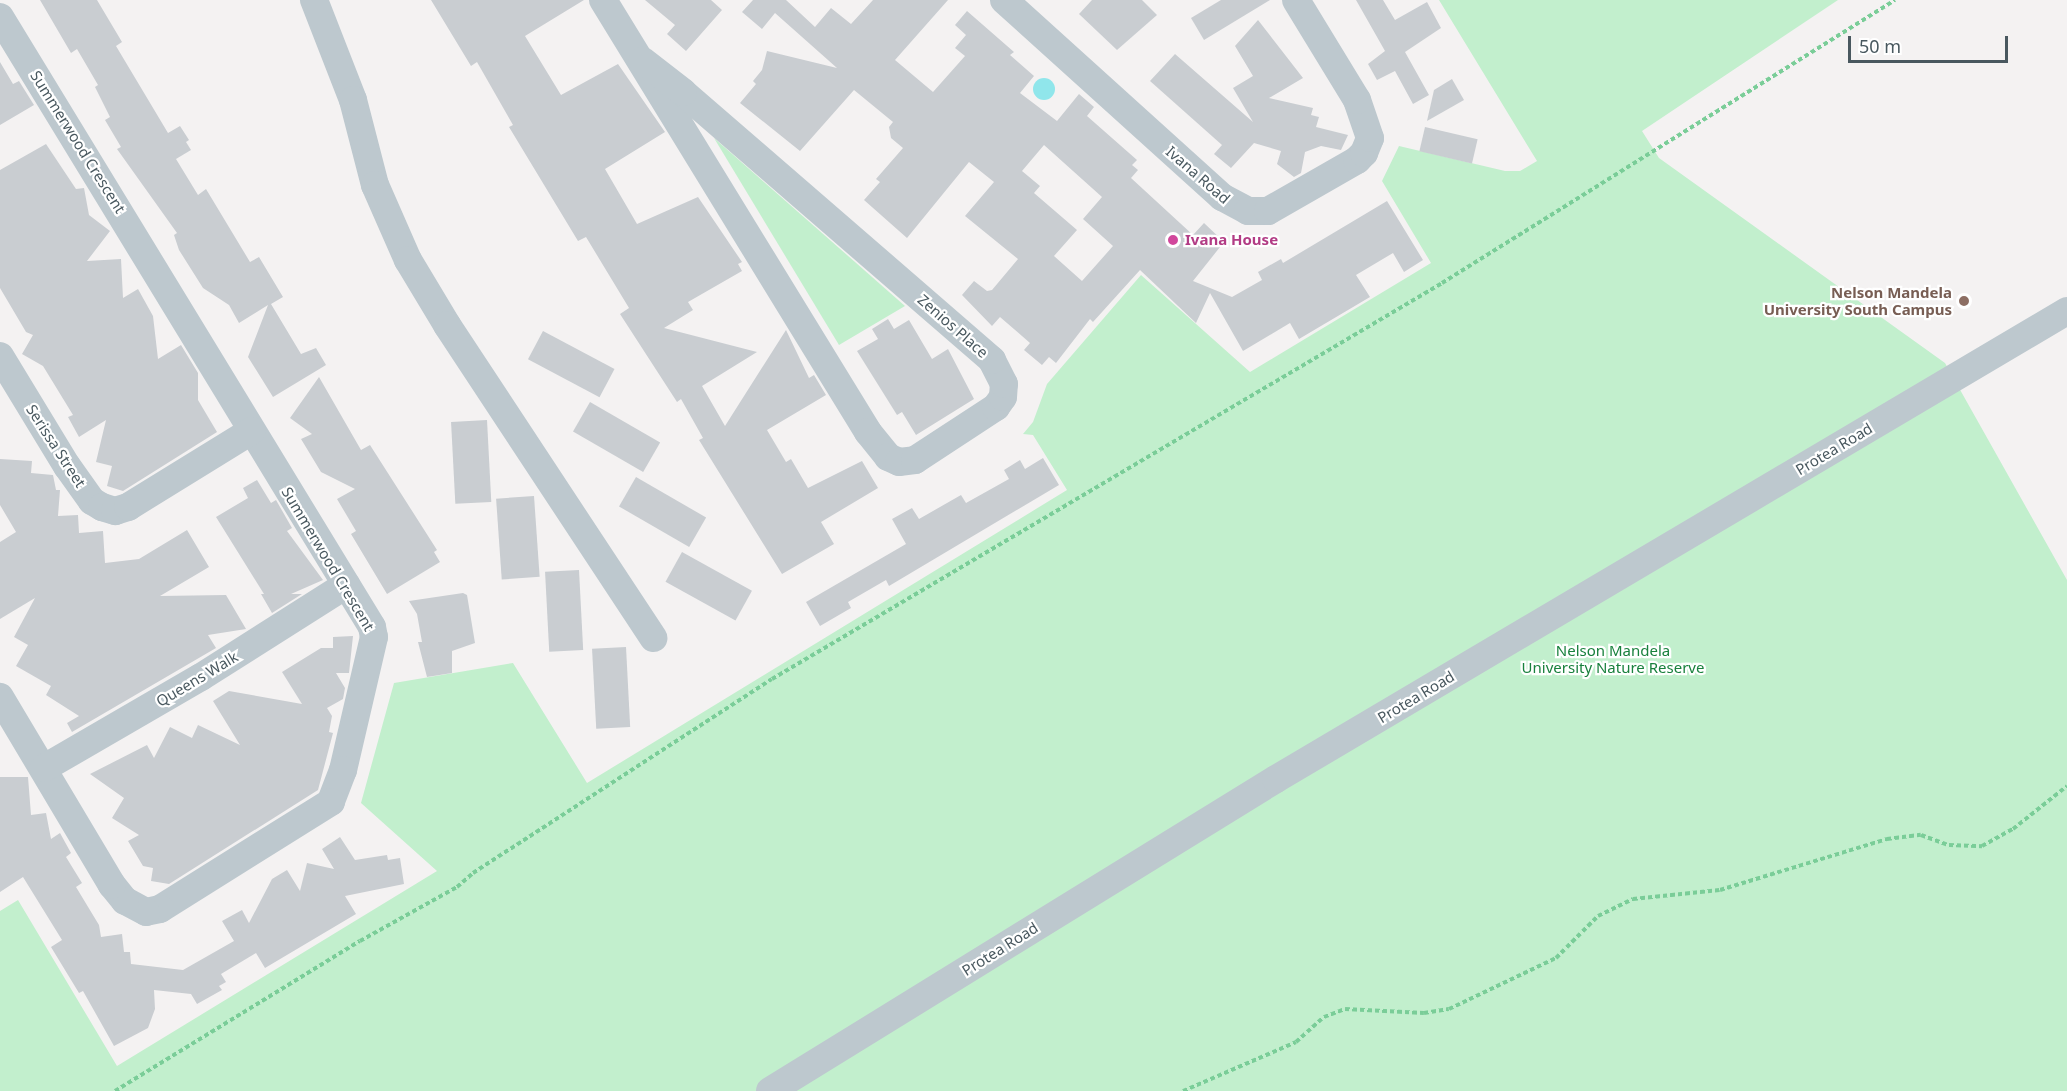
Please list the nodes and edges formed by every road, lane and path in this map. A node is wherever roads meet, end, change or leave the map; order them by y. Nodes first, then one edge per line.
1 (314, 0) edge
2 (603, 0) edge
3 (1004, 0) edge
4 (1296, 0) edge
5 (1895, 0) edge
6 (0, 17) edge
7 (643, 62) junction
8 (2067, 311) edge
9 (0, 356) edge
10 (251, 430) junction
11 (346, 585) junction
12 (653, 638) dead end
13 (0, 697) edge
14 (44, 768) junction
15 (2067, 786) edge
16 (115, 1091) edge
17 (770, 1091) edge
18 (1183, 1091) edge

1 - 12 street
2 - 7 street, Zenios Place
3 - 4 street, Ivana Road
5 - 16 path
6 - 10 street, Summerwood Crescent
7 - 7 street, Zenios Place
8 - 17 street, Protea Road
9 - 10 street, Serissa Street
10 - 11 street, Summerwood Crescent
11 - 14 street, Queens Walk
11 - 14 street, Summerwood Crescent
13 - 14 street, Summerwood Crescent
15 - 18 path

